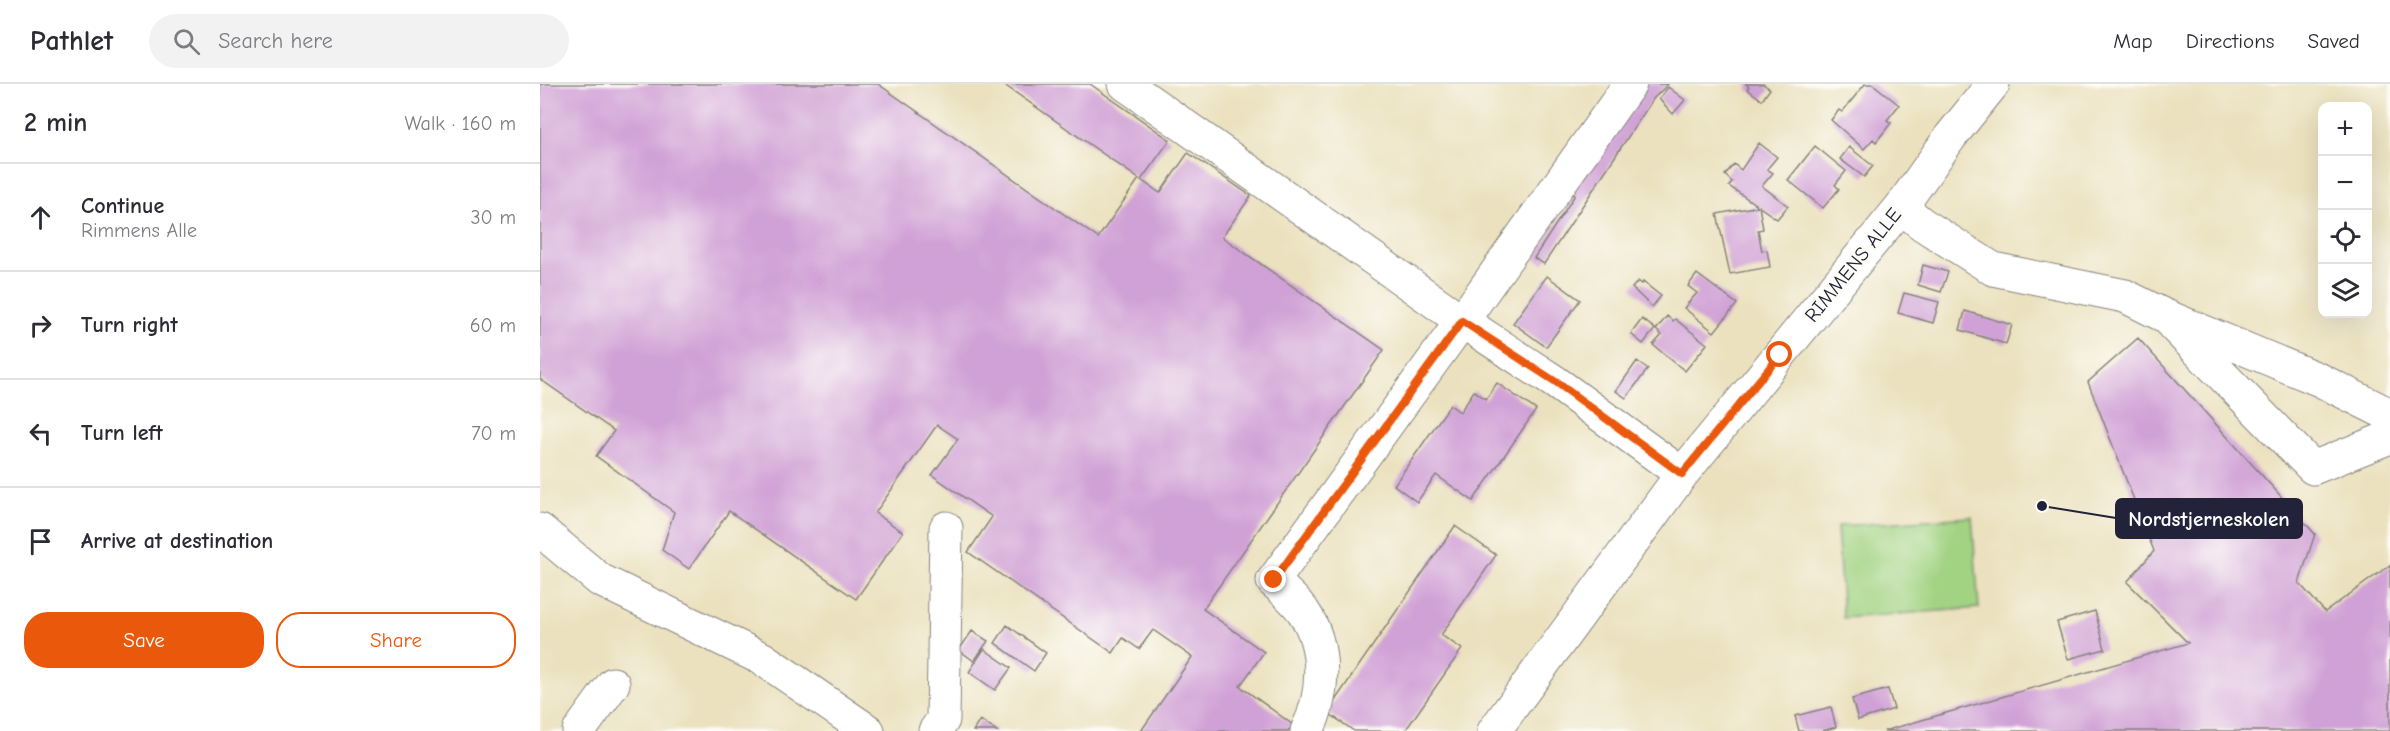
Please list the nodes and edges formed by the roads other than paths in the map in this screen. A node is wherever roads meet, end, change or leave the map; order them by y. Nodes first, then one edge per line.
1 (1125, 84) edge
2 (1630, 84) edge
3 (1993, 84) edge
4 (1901, 207) junction
5 (2163, 315) junction
6 (1462, 321) junction
7 (2390, 415) edge
8 (2390, 437) edge
9 (1682, 474) junction
10 (946, 528) dead end
11 (540, 530) edge
12 (613, 684) dead end
13 (579, 731) edge
14 (867, 731) edge
15 (935, 731) edge
16 (1307, 731) edge
17 (1494, 731) edge

1 - 6 street
2 - 6 street
3 - 4 street, RIMMENS ALLE
4 - 5 street
4 - 9 street, RIMMENS ALLE
5 - 7 street
5 - 8 street
6 - 9 street
6 - 16 street
9 - 17 street, RIMMENS ALLE
10 - 15 street
11 - 14 street
12 - 13 street

